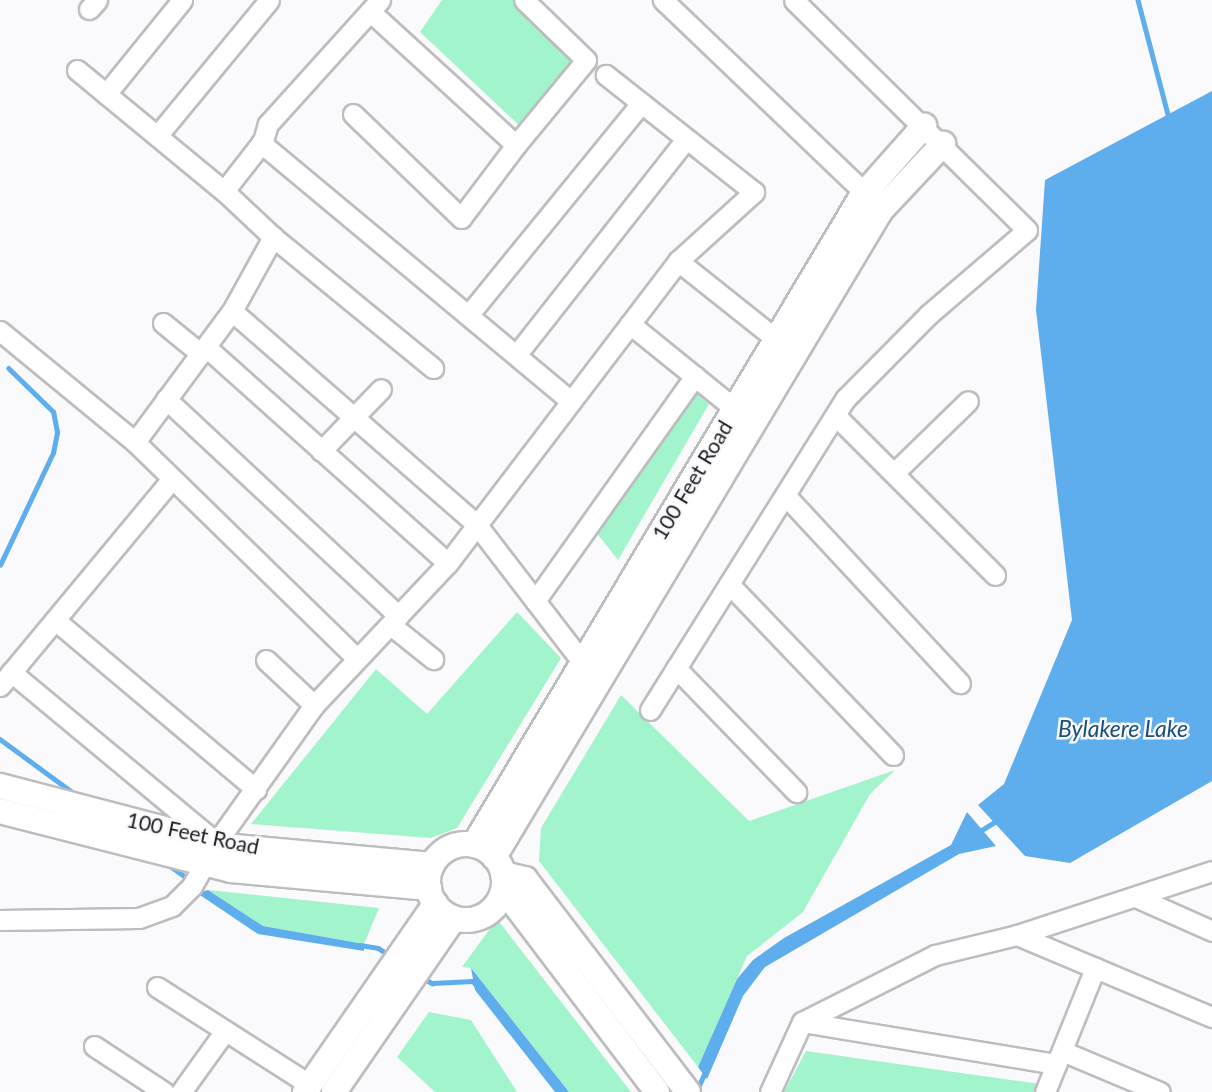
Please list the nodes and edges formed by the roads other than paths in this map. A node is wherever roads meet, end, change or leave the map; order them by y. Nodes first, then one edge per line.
1 (182, 0) edge
2 (269, 0) edge
3 (524, 0) edge
4 (663, 0) edge
5 (794, 0) edge
6 (373, 4) edge
7 (77, 70) dead end
8 (607, 75) dead end
9 (106, 94) junction
10 (642, 103) junction
11 (354, 114) dead end
12 (925, 126) junction
13 (157, 136) junction
14 (686, 139) junction
15 (261, 143) junction
16 (943, 144) junction
17 (516, 145) junction
18 (224, 191) junction
19 (864, 193) junction
20 (273, 237) junction
21 (678, 261) junction
22 (232, 311) junction
23 (470, 313) junction
24 (163, 323) dead end
25 (630, 324) junction
26 (0, 331) edge
27 (776, 339) junction
28 (203, 351) junction
29 (517, 354) junction
30 (433, 368) dead end
31 (695, 376) junction
32 (380, 389) dead end
33 (166, 399) junction
34 (572, 401) junction
35 (968, 401) dead end
36 (735, 409) junction
37 (836, 416) junction
38 (354, 418) junction
39 (135, 442) junction
40 (321, 451) junction
41 (894, 473) junction
42 (170, 481) dead end
43 (785, 495) junction
44 (477, 525) junction
45 (448, 563) junction
46 (995, 575) dead end
47 (729, 584) junction
48 (535, 601) junction
49 (55, 620) junction
50 (396, 621) junction
51 (356, 658) junction
52 (433, 659) dead end
53 (265, 660) dead end
54 (583, 663) junction
55 (676, 668) junction
56 (6, 679) edge
57 (960, 683) dead end
58 (314, 705) junction
59 (650, 710) dead end
60 (892, 755) dead end
61 (0, 786) edge
62 (256, 789) junction
63 (796, 792) dead end
64 (0, 811) edge
65 (211, 853) junction
66 (493, 868) junction
67 (1212, 871) edge
68 (1138, 898) junction
69 (435, 906) junction
70 (0, 920) edge
71 (1212, 930) edge
72 (1017, 935) junction
73 (1095, 968) junction
74 (157, 987) dead end
75 (381, 1006) junction
76 (1212, 1017) edge
77 (802, 1022) junction
78 (225, 1031) junction
79 (94, 1046) dead end
80 (1060, 1058) junction
81 (674, 1087) edge
82 (307, 1089) edge
83 (164, 1092) edge
84 (181, 1092) edge
85 (334, 1092) edge
86 (770, 1092) edge
87 (1045, 1092) edge
88 (1160, 1092) edge

1 - 9 street
2 - 13 street
3 - 17 street
4 - 19 street
5 - 12 street
6 - 15 street
6 - 17 street
7 - 9 street
8 - 10 street
9 - 13 street
10 - 14 street
10 - 23 street
11 - 17 street
12 - 16 street
12 - 19 main road, 100 Feet Road
13 - 18 street
14 - 21 street
14 - 29 street
15 - 18 street
15 - 23 street
16 - 37 street
16 - 66 main road, 100 Feet Road
18 - 20 street
19 - 27 main road, 100 Feet Road
20 - 22 street
20 - 30 street
21 - 25 street
21 - 27 street
22 - 28 street
22 - 38 street
23 - 29 street
24 - 28 street
25 - 31 street
25 - 34 street
26 - 39 street
27 - 36 main road, 100 Feet Road
28 - 33 street
28 - 40 street
29 - 34 street
31 - 36 street
31 - 48 street
32 - 38 street
33 - 39 street
33 - 50 street
34 - 44 street
35 - 41 street
36 - 54 main road, 100 Feet Road
37 - 41 street
37 - 43 street
38 - 40 street
38 - 44 street
39 - 51 street
40 - 45 street
41 - 46 street
42 - 49 street
43 - 47 street
43 - 57 street
44 - 45 street
44 - 48 street
45 - 50 street
47 - 55 street
47 - 60 street
48 - 54 street
49 - 56 street
49 - 62 street
50 - 51 street
50 - 52 street
51 - 58 street
53 - 58 street
54 - 66 main road, 100 Feet Road
55 - 59 street
55 - 63 street
56 - 65 street
58 - 62 street
61 - 65 main road, 100 Feet Road
62 - 65 street
64 - 65 main road, 100 Feet Road
65 - 69 main road, 100 Feet Road
65 - 70 street
66 - 69 main road, 100 Feet Road
66 - 69 main road
66 - 81 main road
67 - 68 street
68 - 71 street
68 - 72 street
69 - 75 main road
72 - 73 street
72 - 77 street
73 - 76 street
73 - 80 street
74 - 78 street
75 - 82 main road
75 - 85 main road
77 - 80 street
77 - 86 street
78 - 82 street
78 - 84 street
79 - 83 street
80 - 87 street
80 - 88 street

